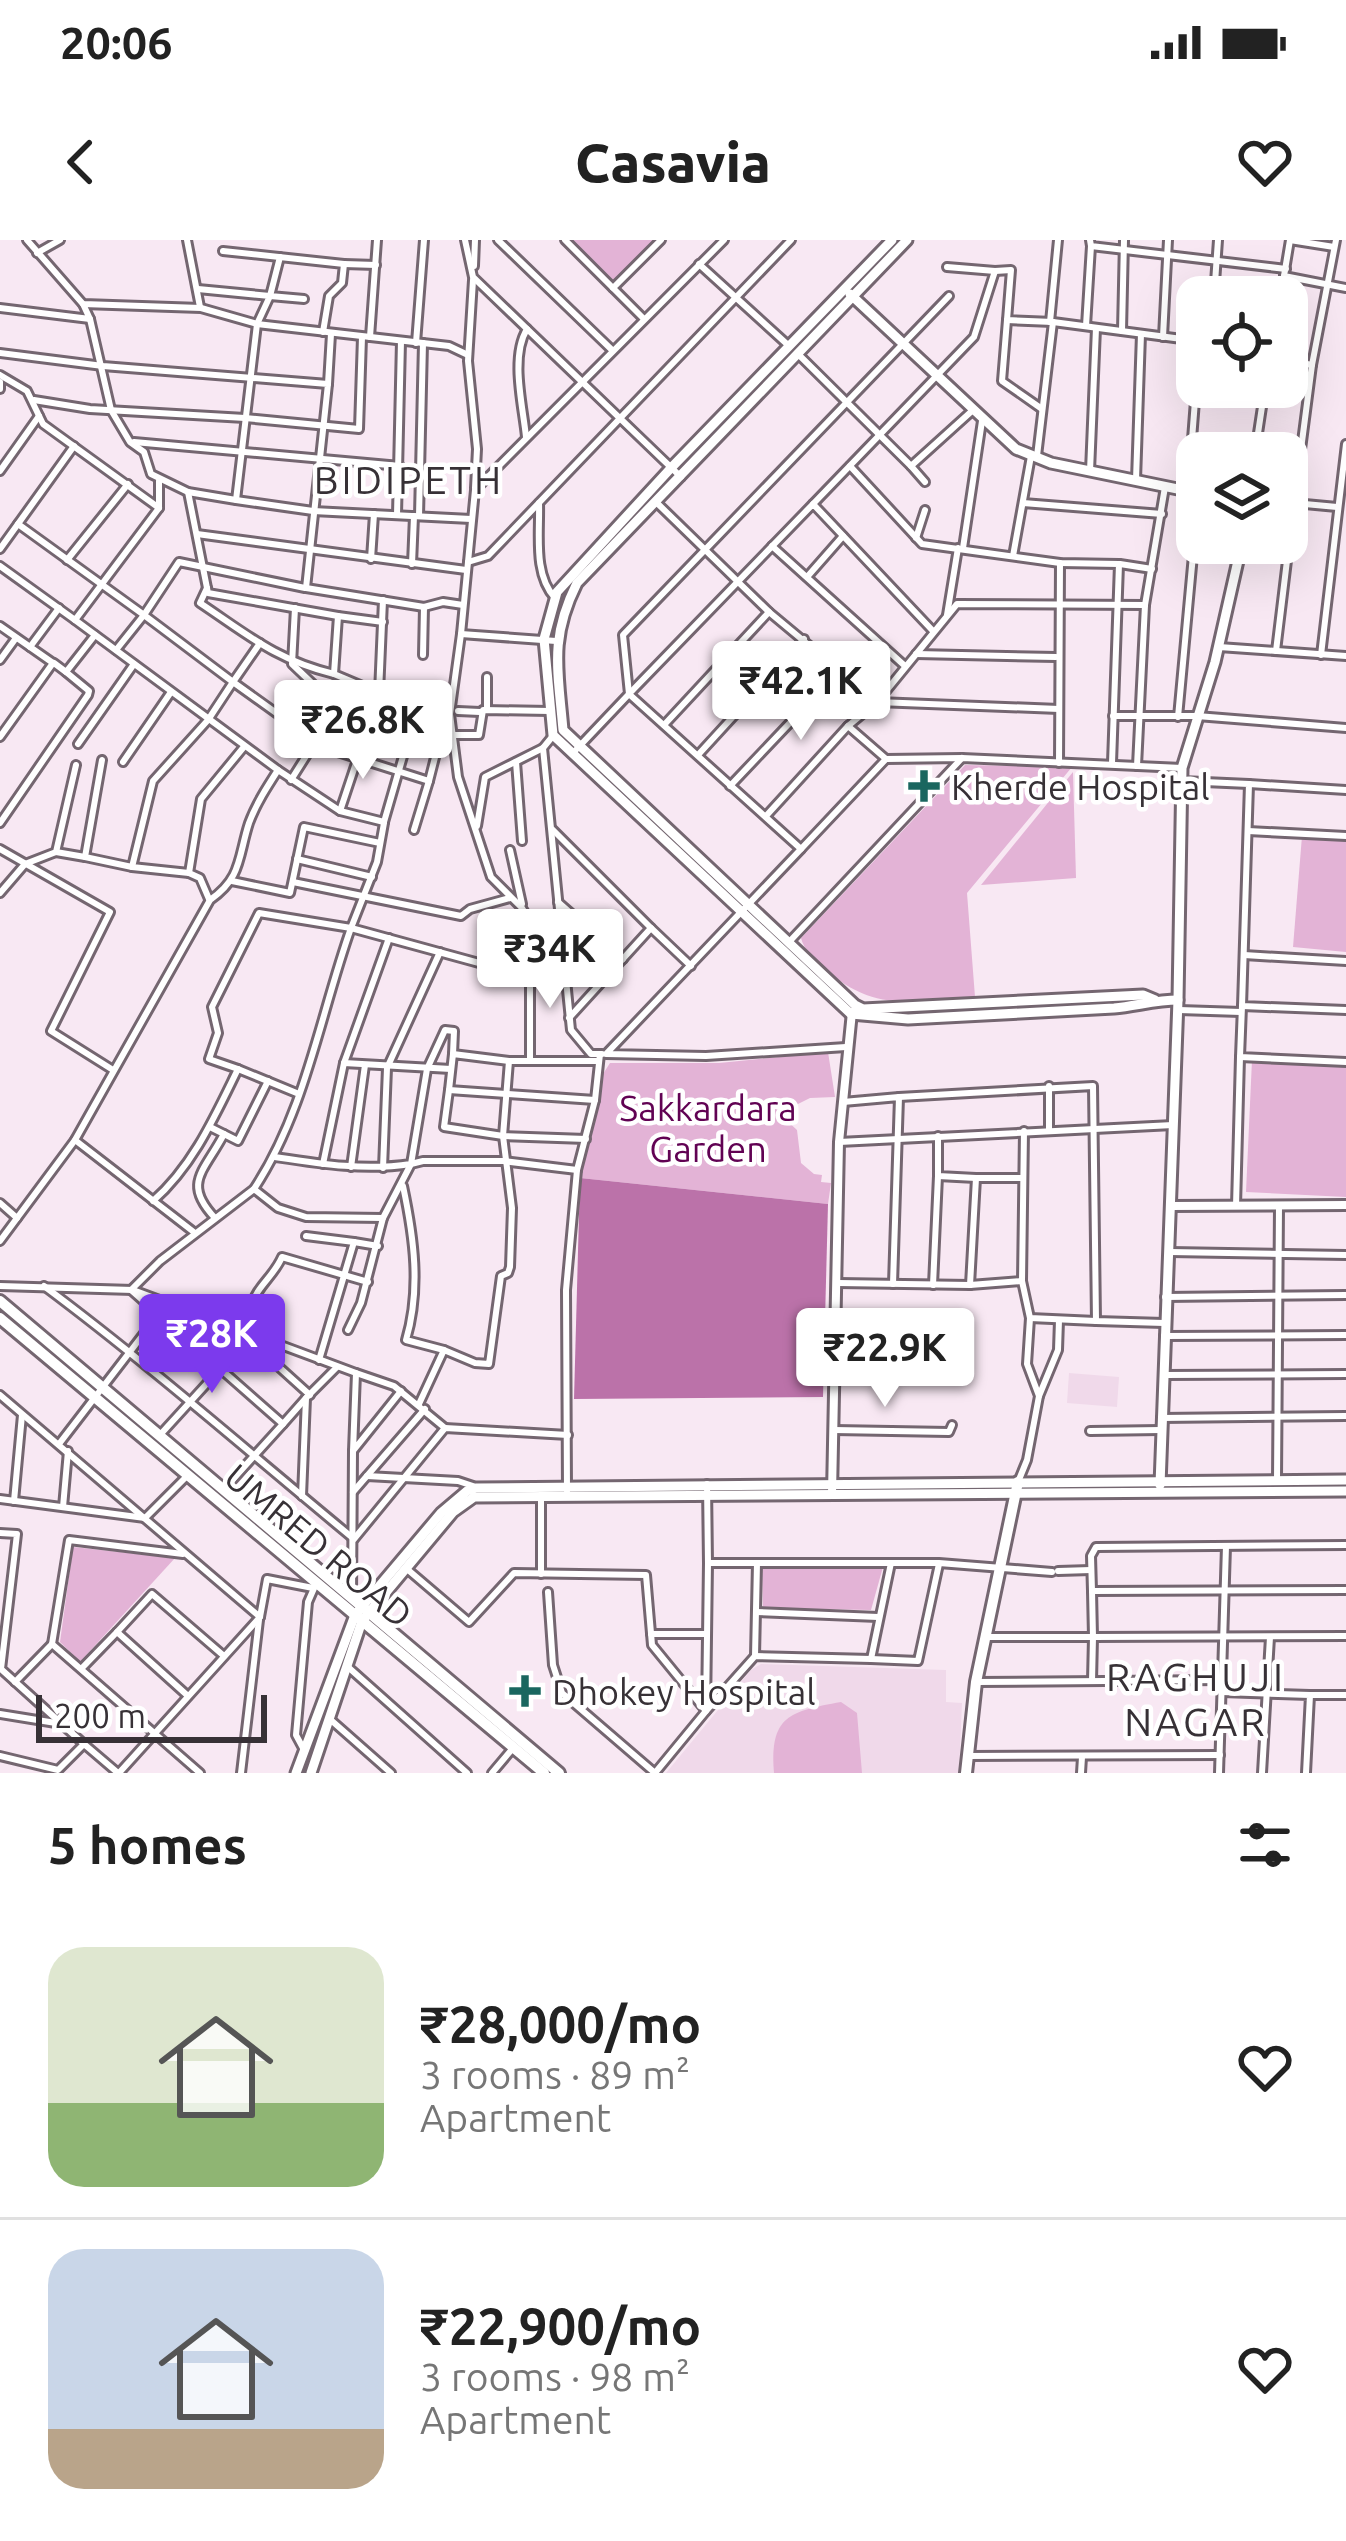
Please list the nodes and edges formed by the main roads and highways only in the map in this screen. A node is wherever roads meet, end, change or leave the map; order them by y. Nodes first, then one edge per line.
1 (892, 240) edge
2 (905, 241) edge
3 (850, 294) junction
4 (795, 351) junction
5 (1176, 489) edge
6 (1237, 564) edge
7 (550, 640) junction
8 (558, 733) junction
9 (745, 908) junction
10 (814, 972) junction
11 (1178, 1005) junction
12 (0, 1301) edge
13 (0, 1318) edge
14 (23, 1328) junction
15 (100, 1394) junction
16 (1346, 1480) edge
17 (1276, 1485) junction
18 (1160, 1486) junction
19 (1017, 1487) junction
20 (567, 1491) junction
21 (1346, 1491) edge
22 (318, 1582) junction
23 (357, 1610) junction
24 (516, 1743) junction
25 (313, 1772) edge
26 (296, 1773) edge
27 (544, 1773) edge
28 (559, 1773) edge
29 (966, 1773) edge

1 - 3 main road
2 - 3 main road
3 - 4 main road
3 - 5 main road
4 - 7 main road
4 - 7 main road
6 - 11 main road
7 - 8 main road
7 - 8 main road
8 - 9 main road
8 - 9 main road
9 - 10 main road
9 - 10 main road
10 - 11 main road
11 - 18 main road
12 - 14 main road
13 - 14 main road, UMRED ROAD
14 - 15 main road, UMRED ROAD
15 - 22 main road, UMRED ROAD
15 - 22 main road
16 - 17 main road
17 - 18 main road
17 - 21 main road
18 - 19 main road
19 - 20 main road
19 - 29 main road
20 - 23 main road
20 - 23 main road
22 - 23 main road, UMRED ROAD
23 - 24 main road, UMRED ROAD
23 - 25 main road
23 - 26 main road
24 - 27 main road, UMRED ROAD
24 - 28 main road

